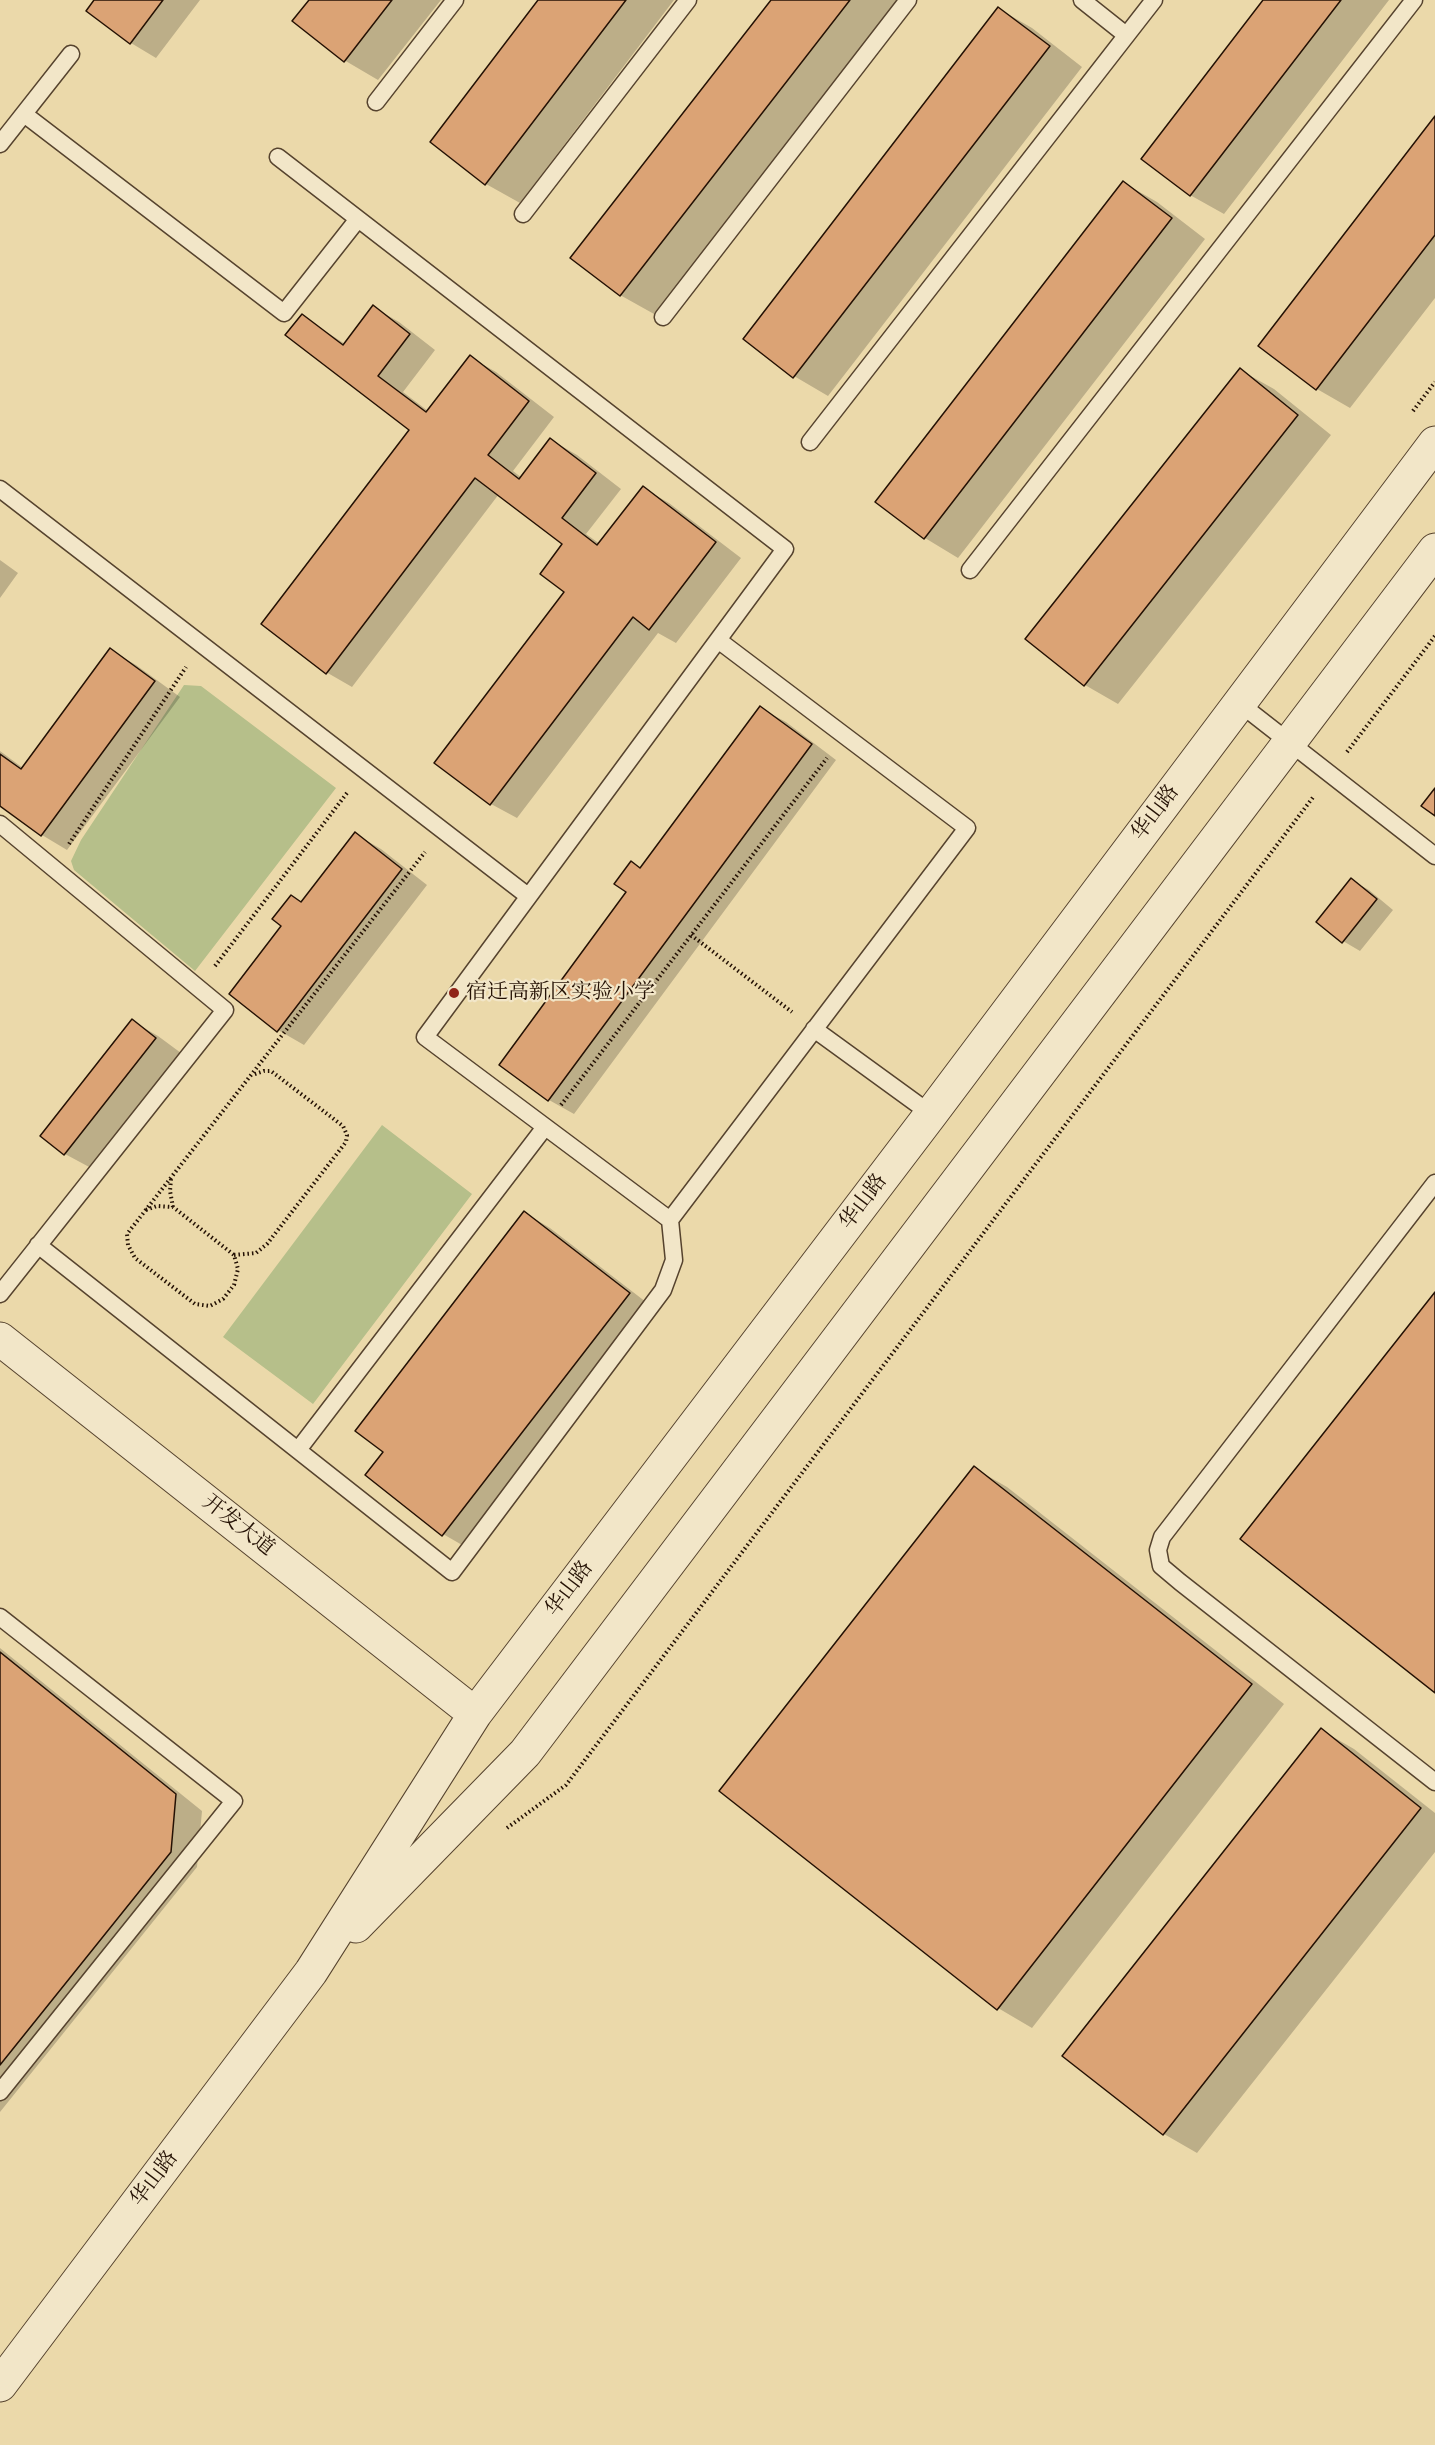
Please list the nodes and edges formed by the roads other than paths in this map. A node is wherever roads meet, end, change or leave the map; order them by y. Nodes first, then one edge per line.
1 (455, 0) edge
2 (688, 0) edge
3 (908, 0) edge
4 (1082, 0) edge
5 (1154, 0) edge
6 (1414, 0) edge
7 (1126, 35) junction
8 (71, 54) dead end
9 (376, 102) dead end
10 (24, 114) junction
11 (0, 144) edge
12 (278, 157) dead end
13 (523, 214) dead end
14 (358, 219) junction
15 (663, 317) dead end
16 (810, 442) dead end
17 (1435, 443) edge
18 (0, 489) edge
19 (1435, 550) edge
20 (970, 570) dead end
21 (718, 640) junction
22 (1239, 703) junction
23 (1290, 742) junction
24 (0, 824) edge
25 (1435, 856) edge
26 (528, 896) junction
27 (814, 1029) junction
28 (930, 1114) junction
29 (545, 1127) junction
30 (1435, 1183) edge
31 (670, 1220) junction
32 (38, 1245) junction
33 (0, 1293) edge
34 (0, 1339) edge
35 (298, 1450) junction
36 (0, 1617) edge
37 (475, 1714) junction
38 (1435, 1782) edge
39 (310, 1972) junction
40 (0, 2092) edge
41 (0, 2385) edge

1 - 9 lane
2 - 13 lane
3 - 15 lane
4 - 7 lane
5 - 7 lane
6 - 20 lane
7 - 16 lane
8 - 10 lane
10 - 11 lane
10 - 14 lane
12 - 14 lane
14 - 21 lane
17 - 22 street, 华山路
18 - 26 lane
19 - 23 street, 华山路
21 - 26 lane
21 - 27 lane
22 - 23 lane
22 - 28 street, 华山路
23 - 25 lane
23 - 39 street, 华山路
24 - 32 lane
26 - 29 lane
27 - 28 lane
27 - 31 lane
28 - 37 street, 华山路
29 - 31 lane
29 - 35 lane
30 - 38 lane
31 - 35 lane
32 - 33 lane
32 - 35 lane
34 - 37 street, 开发大道
36 - 40 lane
37 - 39 street, 华山路
39 - 41 street, 华山路

